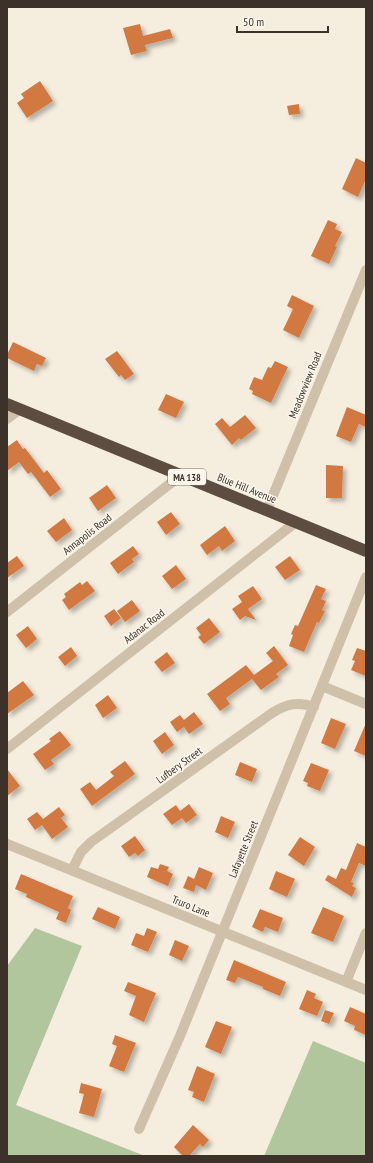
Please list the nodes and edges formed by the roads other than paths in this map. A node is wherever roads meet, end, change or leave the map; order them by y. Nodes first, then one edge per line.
1 (366, 270) edge
2 (7, 404) edge
3 (20, 409) junction
4 (7, 419) edge
5 (182, 475) junction
6 (267, 510) junction
7 (296, 522) junction
8 (366, 551) edge
9 (366, 577) edge
10 (7, 612) edge
11 (322, 686) junction
12 (366, 704) edge
13 (314, 707) junction
14 (7, 749) edge
15 (7, 844) edge
16 (72, 870) junction
17 (222, 932) junction
18 (366, 933) edge
19 (346, 982) junction
20 (366, 990) edge
21 (139, 1129) dead end

1 - 6 street, Meadowview Road
2 - 3 highway, Blue Hill Avenue / MA 138
3 - 4 street
3 - 5 highway, Blue Hill Avenue / MA 138
5 - 6 highway, Blue Hill Avenue / MA 138
5 - 10 street, Annapolis Road
6 - 7 highway, Blue Hill Avenue / MA 138
7 - 8 highway, Blue Hill Avenue / MA 138
7 - 14 street, Adanac Road
9 - 11 street, Lafayette Street
11 - 12 street
11 - 13 street, Lafayette Street
13 - 16 street, Lufbery Street
13 - 17 street, Lafayette Street
15 - 16 street, Truro Lane
16 - 17 street, Truro Lane
17 - 19 street, Truro Lane
17 - 21 street, Lafayette Street
18 - 19 street
19 - 20 street, Truro Lane

